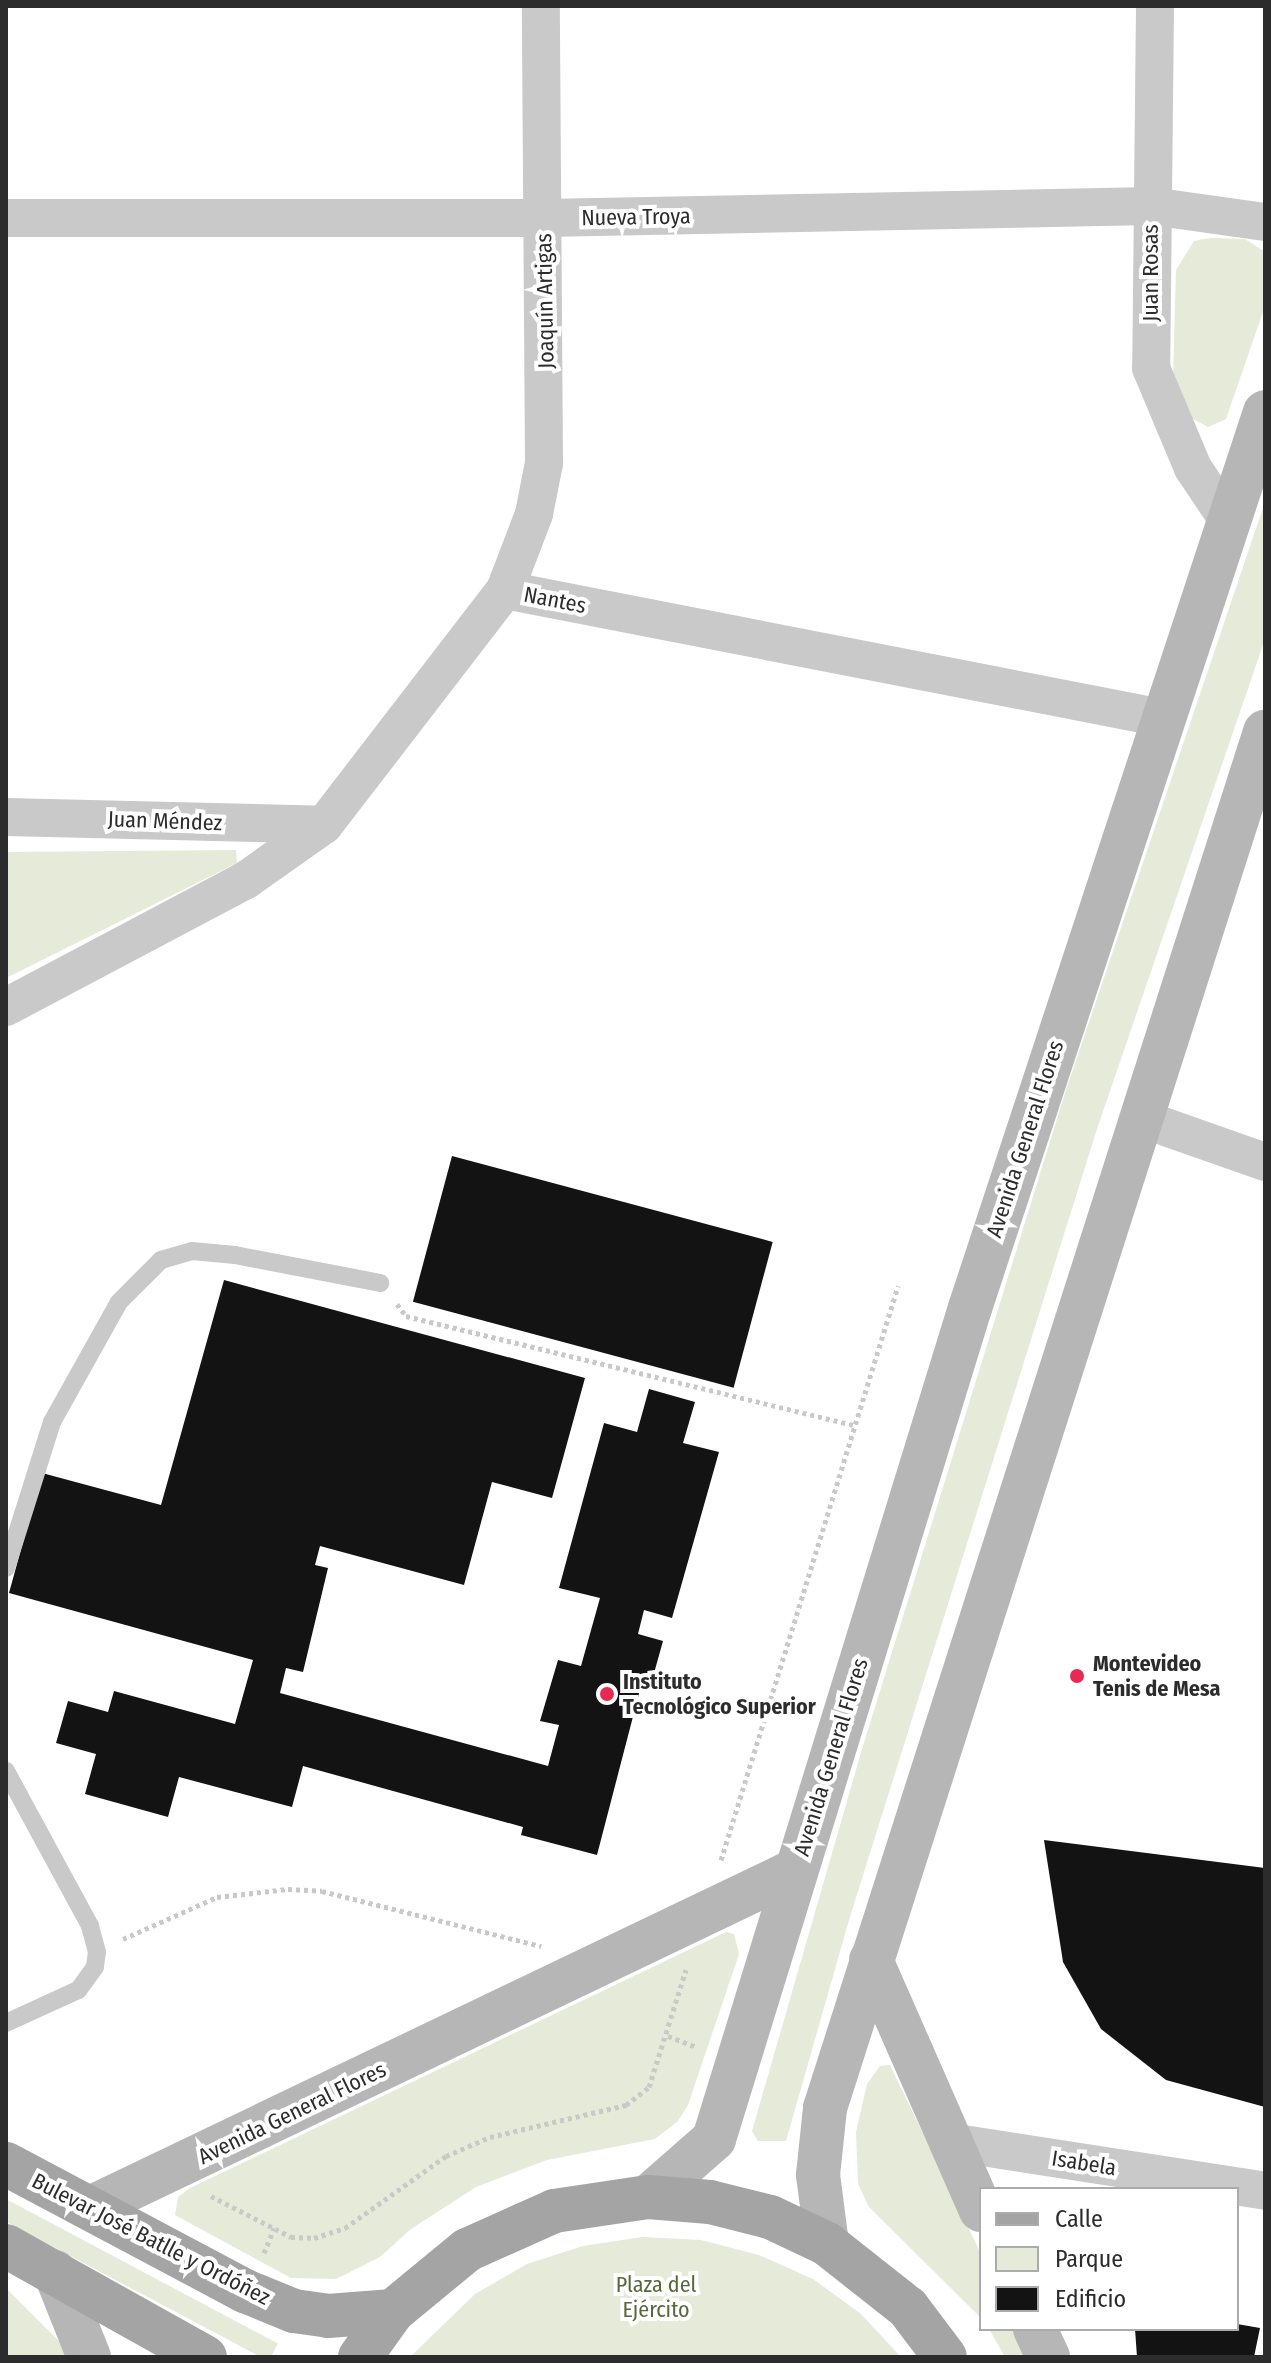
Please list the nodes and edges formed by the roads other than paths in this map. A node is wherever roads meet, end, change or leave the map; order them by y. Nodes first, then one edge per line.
1 (541, 6) edge
2 (1155, 6) edge
3 (1151, 206) junction
4 (6, 218) edge
5 (544, 218) junction
6 (1265, 222) edge
7 (1265, 412) edge
8 (1228, 520) junction
9 (505, 590) junction
10 (1162, 718) junction
11 (1265, 732) edge
12 (6, 817) edge
13 (324, 825) junction
14 (6, 1007) edge
15 (1140, 1118) junction
16 (1265, 1162) edge
17 (380, 1283) road end
18 (6, 1568) edge
19 (6, 1771) edge
20 (796, 1870) junction
21 (871, 1960) junction
22 (6, 2023) edge
23 (950, 2142) junction
24 (6, 2164) edge
25 (1265, 2191) edge
26 (648, 2197) junction
27 (979, 2206) edge
28 (90, 2208) junction
29 (827, 2244) junction
30 (6, 2246) edge
31 (55, 2272) junction
32 (393, 2311) junction
33 (1036, 2331) edge
34 (89, 2357) edge
35 (205, 2357) edge
36 (360, 2357) edge
37 (945, 2357) edge
38 (1048, 2357) edge

1 - 5 street, Joaquín Artigas
2 - 3 street, Juan Rosas
3 - 5 street, Nueva Troya
3 - 6 street, Nueva Troya
3 - 8 street, Juan Rosas
4 - 5 street, Nueva Troya
5 - 9 street, Joaquín Artigas
7 - 8 main road, Avenida General Flores
8 - 10 main road, Avenida General Flores
9 - 10 street, Nantes
9 - 13 street, Nantes
10 - 20 main road, Avenida General Flores
11 - 15 main road
12 - 13 street, Juan Méndez
13 - 14 street, Nantes
15 - 16 street
15 - 21 main road
17 - 18 lane
19 - 22 lane
20 - 26 main road, Avenida General Flores
20 - 28 main road, Avenida General Flores
21 - 23 main road
21 - 29 main road
23 - 25 street, Isabela
23 - 27 main road
24 - 28 main road, Bulevar José Batlle y Ordóñez
26 - 29 main road
26 - 32 main road
28 - 32 main road, Bulevar José Batlle y Ordóñez
29 - 37 main road
30 - 31 main road
31 - 34 main road
31 - 35 main road
32 - 36 main road
33 - 38 main road

